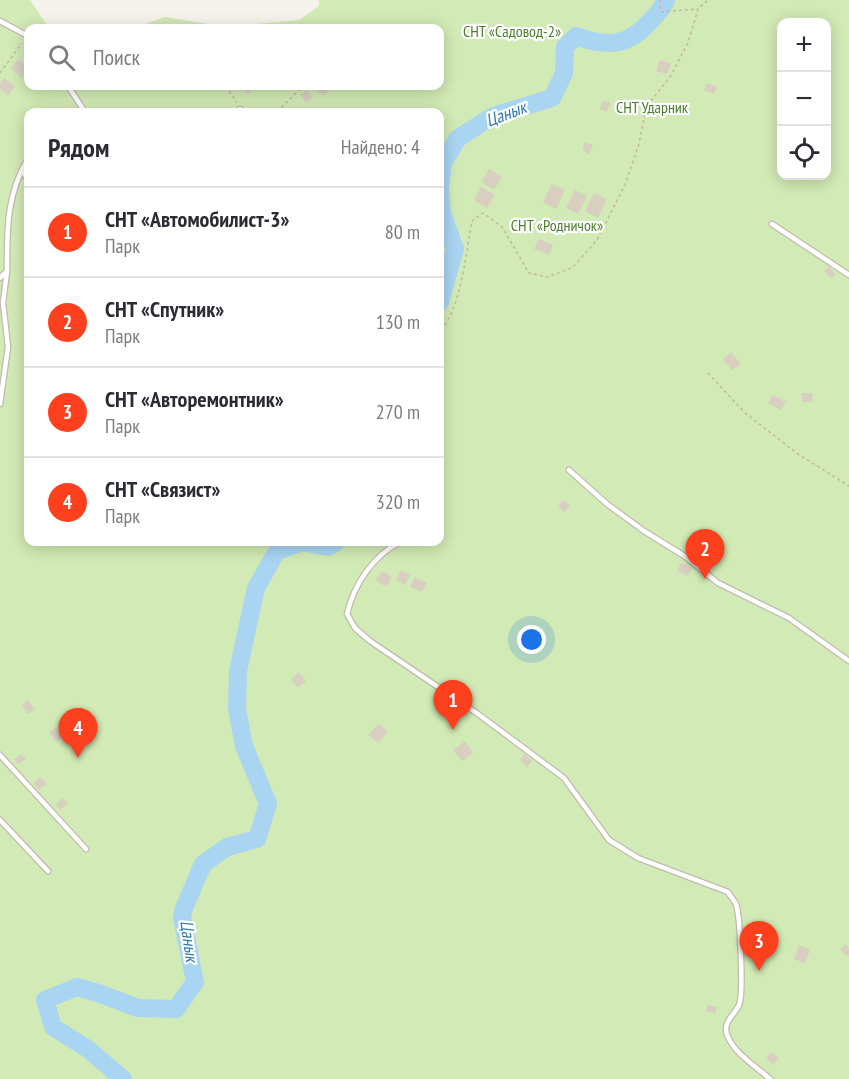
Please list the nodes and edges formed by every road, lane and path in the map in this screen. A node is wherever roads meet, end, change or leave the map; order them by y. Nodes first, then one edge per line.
1 (660, 0) edge
2 (708, 0) edge
3 (698, 9) junction
4 (0, 21) edge
5 (24, 33) edge
6 (24, 41) edge
7 (0, 74) edge
8 (70, 90) edge
9 (228, 90) edge
10 (299, 90) edge
11 (82, 108) edge
12 (238, 108) edge
13 (281, 108) edge
14 (24, 166) edge
15 (22, 170) junction
16 (24, 173) edge
17 (772, 224) dead end
18 (7, 271) junction
19 (849, 275) edge
20 (0, 278) edge
21 (444, 326) edge
22 (708, 373) dead end
23 (0, 404) edge
24 (569, 470) dead end
25 (849, 486) edge
26 (394, 546) edge
27 (849, 661) edge
28 (0, 755) edge
29 (0, 820) edge
30 (86, 849) dead end
31 (48, 871) dead end
32 (770, 1079) edge

1 - 3 path
2 - 3 path
3 - 21 path
4 - 5 lane
6 - 7 path
8 - 11 lane
9 - 12 path
10 - 13 path
14 - 15 lane
15 - 16 lane
15 - 18 lane
17 - 19 lane
18 - 20 lane
18 - 23 lane
22 - 25 path
24 - 27 lane
26 - 32 lane
28 - 30 lane
29 - 31 lane

